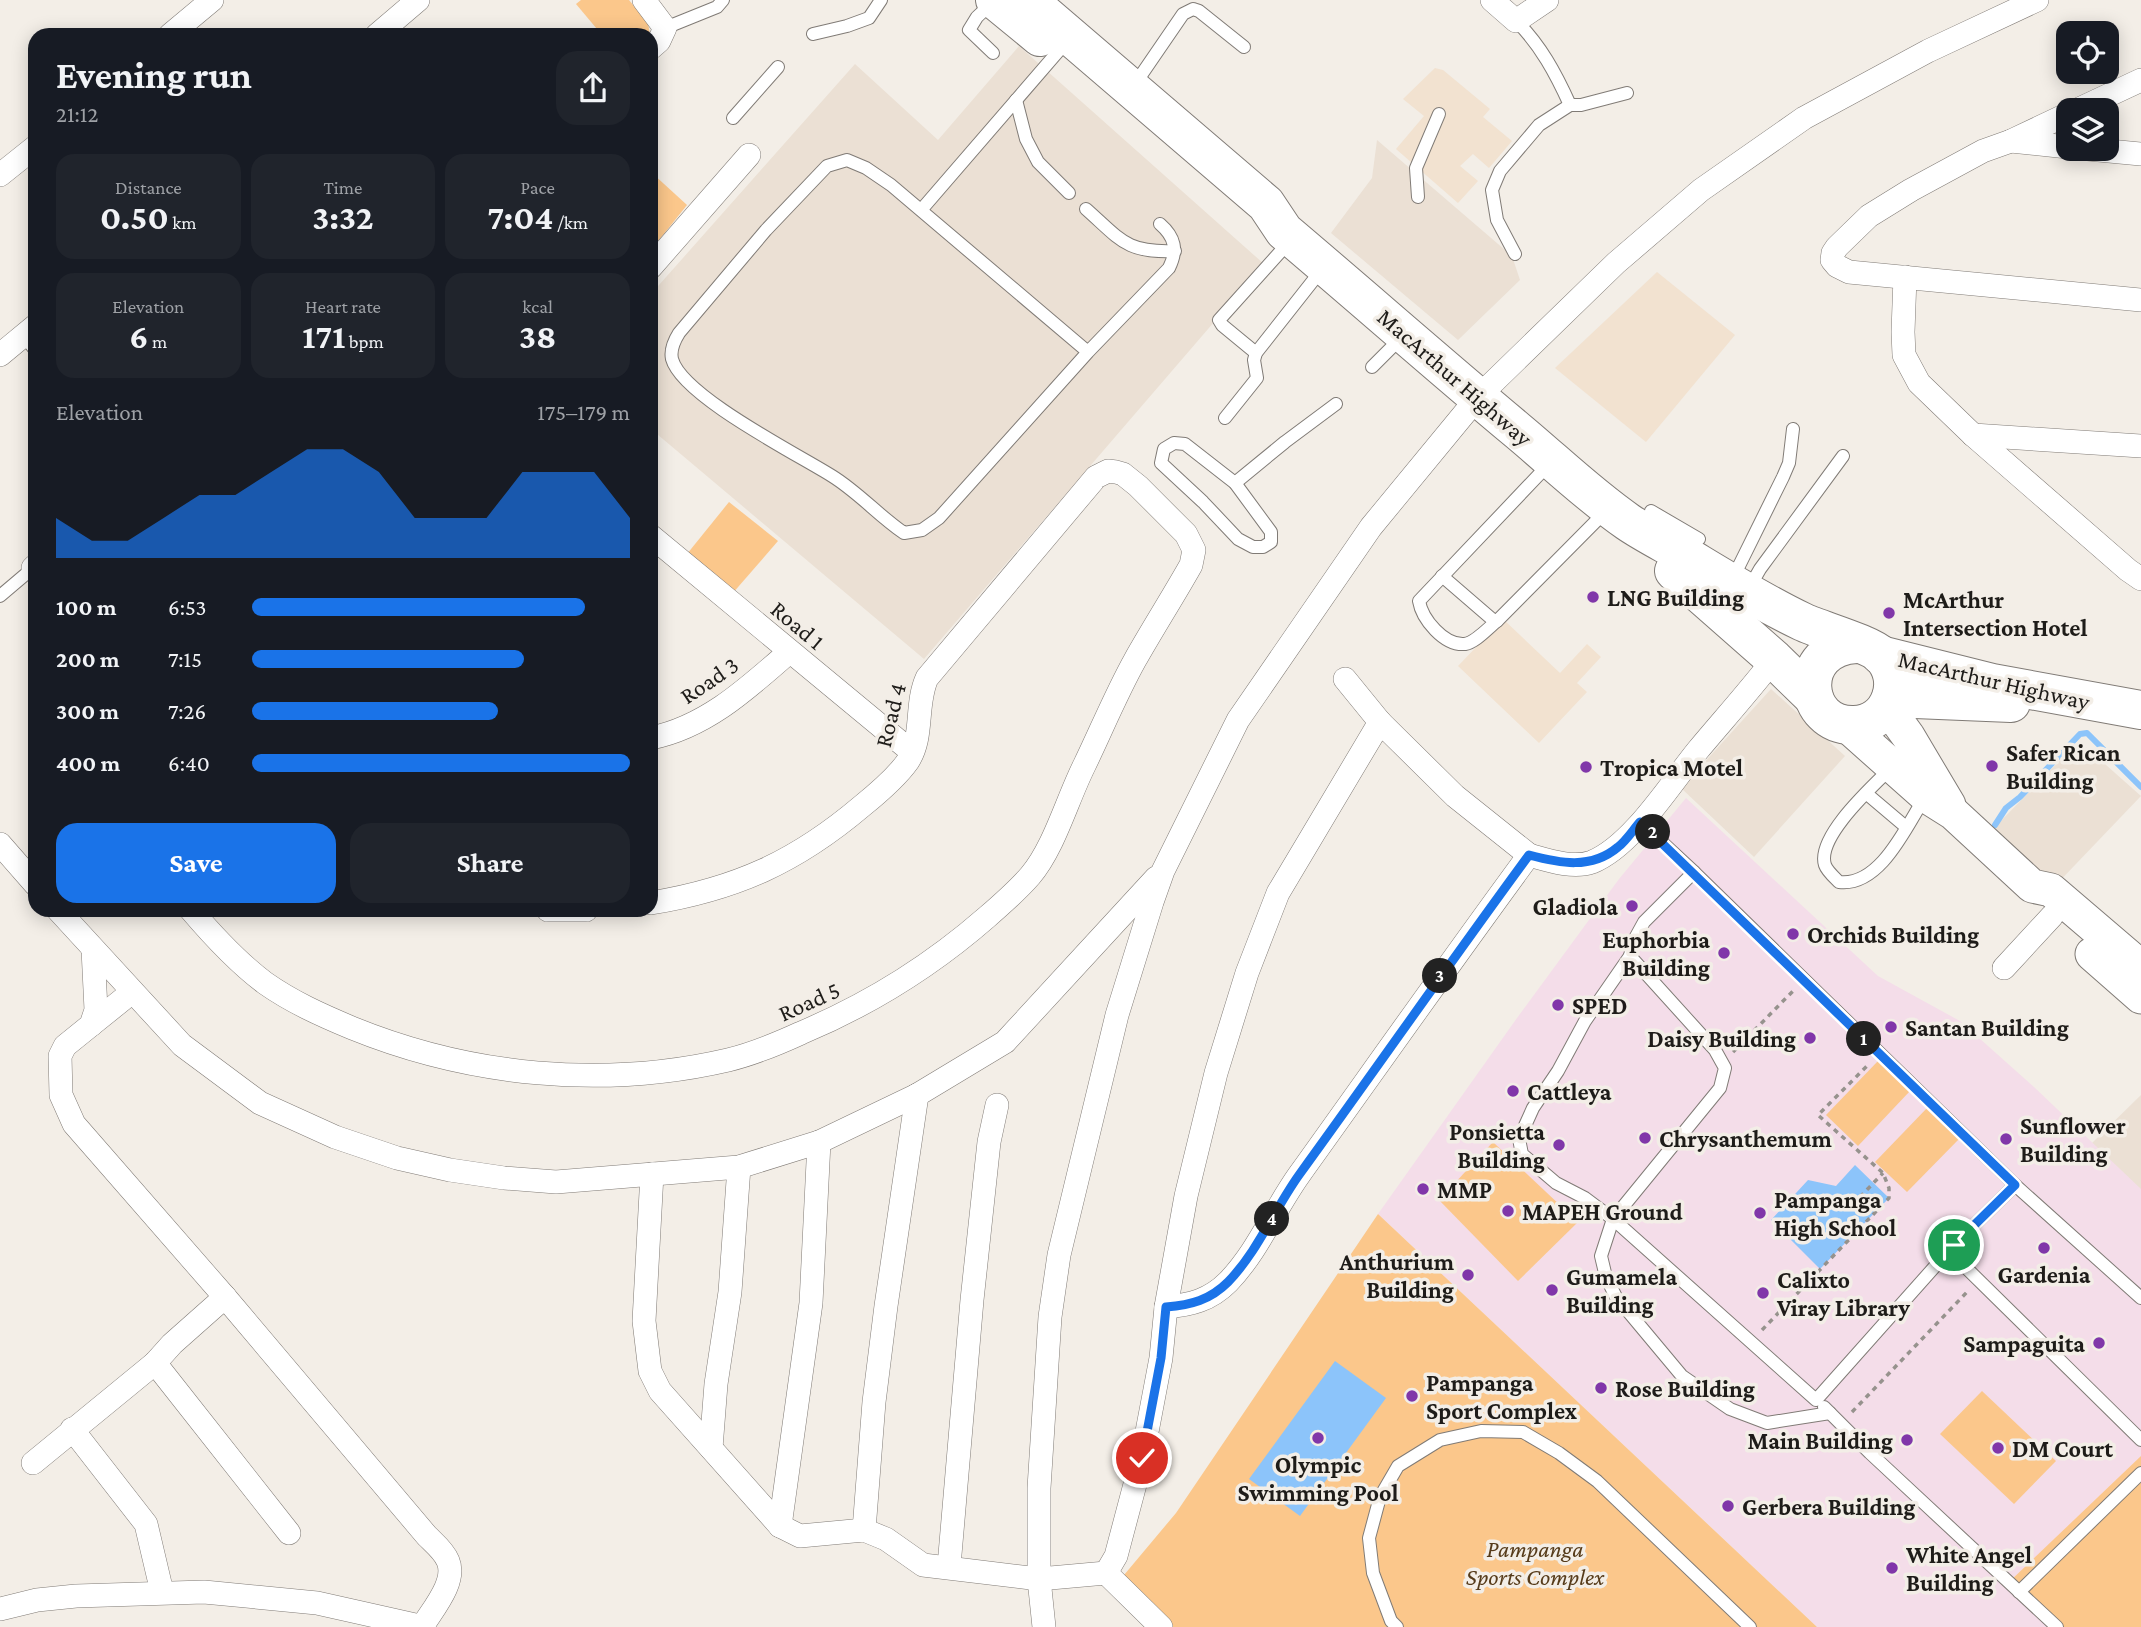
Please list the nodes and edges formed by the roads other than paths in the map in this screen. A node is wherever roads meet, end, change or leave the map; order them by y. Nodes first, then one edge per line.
1 (212, 0) edge
2 (418, 0) edge
3 (644, 0) edge
4 (723, 0) edge
5 (881, 0) edge
6 (995, 0) edge
7 (1028, 0) edge
8 (1492, 0) edge
9 (1547, 0) edge
10 (2037, 0) edge
11 (1516, 21) junction
12 (665, 27) junction
13 (178, 28) edge
14 (385, 28) edge
15 (813, 34) dead end
16 (658, 42) edge
17 (1064, 44) junction
18 (1244, 47) dead end
19 (993, 53) dead end
20 (778, 67) dead end
21 (2141, 80) edge
22 (1132, 88) junction
23 (1628, 93) dead end
24 (2103, 98) edge
25 (1016, 100) junction
26 (1570, 105) junction
27 (1438, 114) dead end
28 (733, 118) dead end
29 (2056, 120) edge
30 (2011, 141) junction
31 (2056, 146) edge
32 (28, 152) edge
33 (2119, 152) edge
34 (2141, 154) edge
35 (749, 155) dead end
36 (0, 176) edge
37 (1069, 193) dead end
38 (1418, 197) dead end
39 (922, 209) junction
40 (1086, 209) dead end
41 (1160, 223) dead end
42 (1288, 235) junction
43 (1175, 251) junction
44 (1515, 254) dead end
45 (658, 259) edge
46 (1325, 266) junction
47 (1905, 277) junction
48 (2141, 300) edge
49 (1406, 333) junction
50 (28, 339) edge
51 (1088, 352) junction
52 (1256, 353) junction
53 (0, 355) edge
54 (1372, 367) dead end
55 (1478, 397) junction
56 (1336, 404) dead end
57 (1225, 418) dead end
58 (1793, 429) dead end
59 (1973, 435) junction
60 (2141, 446) edge
61 (1843, 456) dead end
62 (1553, 460) junction
63 (1235, 483) junction
64 (1156, 505) joint
65 (1629, 513) junction
66 (1699, 539) dead end
67 (658, 542) edge
68 (28, 572) edge
69 (1442, 576) junction
70 (2141, 579) edge
71 (1738, 589) junction
72 (0, 596) edge
73 (1497, 621) junction
74 (1868, 649) junction
75 (789, 652) junction
76 (1774, 659) junction
77 (1345, 679) dead end
78 (1814, 698) junction
79 (1889, 703) junction
80 (2124, 708) edge
81 (1380, 722) junction
82 (1844, 724) junction
83 (658, 736) edge
84 (912, 752) junction
85 (1891, 768) junction
86 (1867, 794) junction
87 (1926, 796) junction
88 (1954, 813) junction
89 (1640, 822) junction
90 (1906, 827) junction
91 (0, 844) edge
92 (1529, 855) junction
93 (1163, 871) junction
94 (1694, 872) junction
95 (28, 876) edge
96 (2032, 886) junction
97 (658, 902) edge
98 (2052, 916) junction
99 (64, 917) edge
100 (197, 917) edge
101 (93, 949) junction
102 (1630, 956) junction
103 (2141, 967) edge
104 (2004, 968) dead end
105 (132, 992) junction
106 (2141, 998) edge
107 (91, 1025) junction
108 (917, 1095) junction
109 (997, 1105) dead end
110 (820, 1142) junction
111 (738, 1167) junction
112 (652, 1174) junction
113 (2015, 1185) junction
114 (1613, 1219) junction
115 (1949, 1251) junction
116 (226, 1297) junction
117 (2141, 1298) edge
118 (1166, 1307) junction
119 (155, 1363) junction
120 (1816, 1399) junction
121 (1830, 1413) junction
122 (72, 1429) junction
123 (2140, 1439) edge
124 (711, 1448) junction
125 (33, 1462) dead end
126 (2141, 1473) edge
127 (780, 1526) junction
128 (864, 1531) junction
129 (289, 1533) dead end
130 (949, 1566) junction
131 (1106, 1573) junction
132 (1040, 1579) junction
133 (162, 1592) junction
134 (2019, 1592) junction
135 (0, 1609) edge
136 (423, 1627) edge
137 (1044, 1627) edge
138 (1161, 1627) edge
139 (1397, 1627) edge
140 (1750, 1627) edge
141 (2057, 1627) edge

1 - 13 street
2 - 14 street
3 - 12 street
4 - 12 lane
5 - 15 lane
6 - 17 highway, MacArthur Highway
6 - 19 lane
7 - 17 highway, MacArthur Highway
8 - 11 street
9 - 11 street
10 - 55 street
11 - 26 lane
12 - 16 street
17 - 22 highway, MacArthur Highway
17 - 25 lane
17 - 42 highway, MacArthur Highway
18 - 22 lane
20 - 28 lane
21 - 24 street
22 - 42 highway, MacArthur Highway
23 - 26 lane
25 - 37 lane
25 - 39 lane
26 - 44 lane
27 - 38 lane
29 - 30 street
30 - 31 street
30 - 47 street
32 - 36 street
33 - 34 street
35 - 45 street
39 - 51 lane
39 - 51 lane
40 - 43 lane
41 - 43 lane
42 - 46 highway, MacArthur Highway
42 - 52 lane
43 - 51 lane
46 - 49 highway, MacArthur Highway
46 - 52 lane
47 - 48 street
47 - 59 street
49 - 54 lane
49 - 55 highway, MacArthur Highway
50 - 53 street
52 - 57 lane
55 - 62 highway, MacArthur Highway
55 - 93 street
56 - 63 lane
58 - 71 lane
59 - 60 street
59 - 70 street
61 - 71 lane
62 - 65 highway, MacArthur Highway
62 - 69 lane
63 - 63 lane
64 - 84 street, Road 4
64 - 100 street, Road 5
65 - 66 lane
65 - 71 highway, MacArthur Highway
65 - 73 lane
65 - 76 highway, MacArthur Highway
67 - 75 street, Road 1
68 - 72 lane
69 - 73 lane
69 - 73 lane
71 - 74 highway, MacArthur Highway
74 - 78 highway
74 - 79 highway, MacArthur Highway
74 - 80 highway, MacArthur Highway
75 - 83 street, Road 3
75 - 84 street, Road 1
76 - 78 highway, MacArthur Highway
76 - 89 street
77 - 81 street
78 - 82 highway, MacArthur Highway
79 - 80 highway, MacArthur Highway
79 - 82 highway, MacArthur Highway
79 - 88 main road
81 - 92 street
81 - 118 street
82 - 85 main road
84 - 97 street, Road 4
85 - 86 lane
85 - 87 main road
86 - 90 lane
86 - 90 lane
87 - 88 main road
87 - 90 lane
88 - 96 main road
89 - 92 street
89 - 94 lane
91 - 95 street
92 - 118 street
93 - 108 street
93 - 132 street
94 - 102 lane
94 - 113 lane
96 - 98 main road
96 - 103 main road
98 - 104 street
98 - 106 main road
99 - 101 street
101 - 105 street
101 - 107 street
102 - 114 lane
102 - 114 lane
105 - 107 street
105 - 112 street
107 - 116 street
108 - 110 street
108 - 128 street
109 - 130 street
110 - 111 street
110 - 127 street
111 - 112 street
111 - 124 street
112 - 124 street
113 - 115 lane
113 - 117 lane
114 - 120 lane
114 - 121 lane
115 - 120 lane
115 - 123 lane
116 - 119 street
116 - 136 street
118 - 131 street
119 - 122 street
119 - 129 street
120 - 121 lane
121 - 134 lane
122 - 125 street
122 - 133 street
124 - 127 street
126 - 134 lane
127 - 128 street
128 - 130 street
130 - 132 street
131 - 132 street
131 - 138 street
132 - 137 street
133 - 135 street
133 - 136 street
134 - 141 lane
139 - 140 lane

